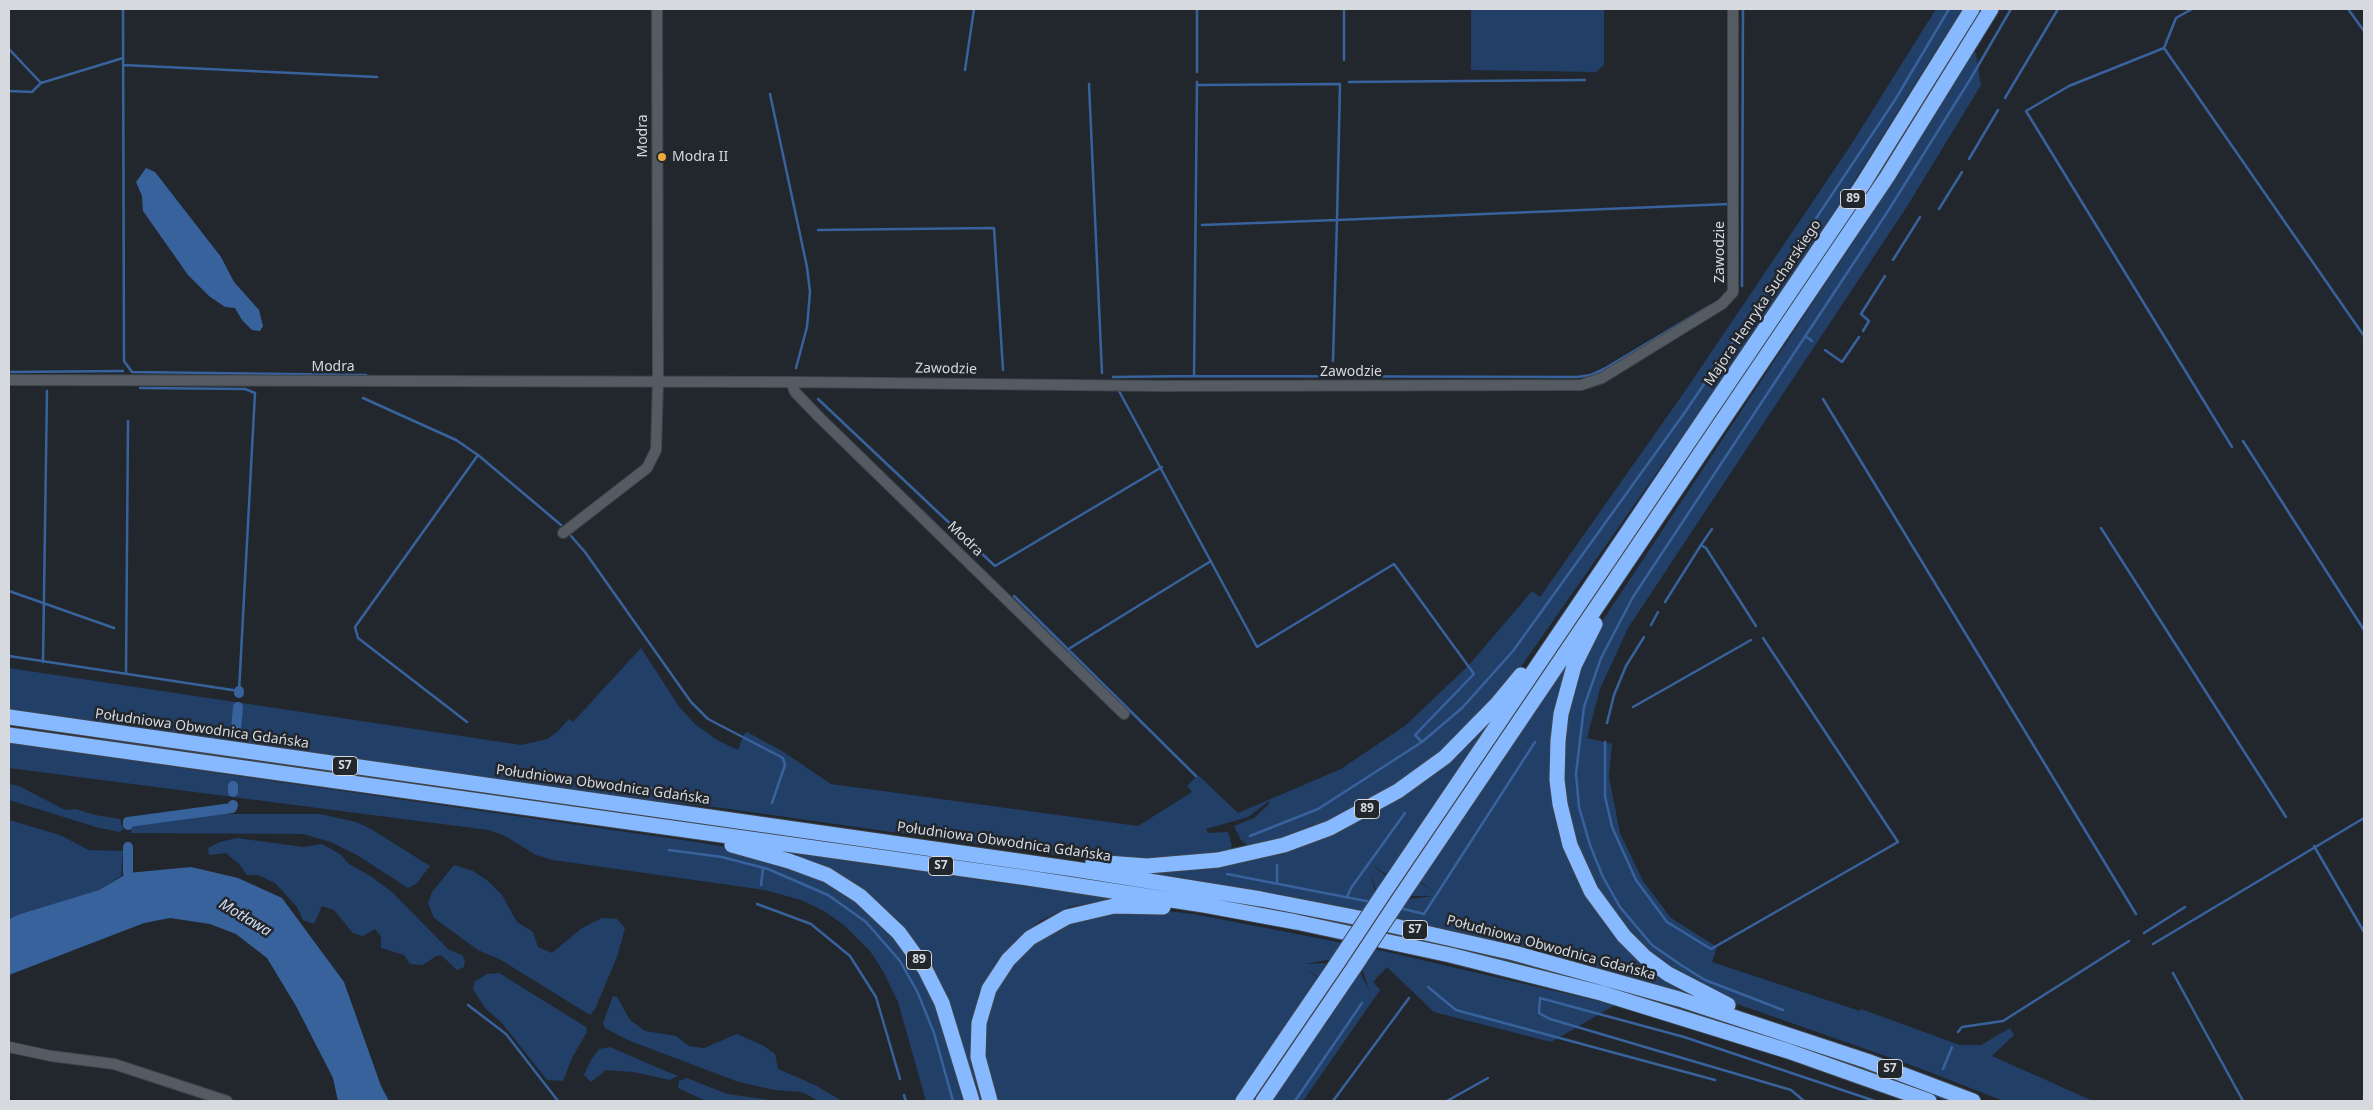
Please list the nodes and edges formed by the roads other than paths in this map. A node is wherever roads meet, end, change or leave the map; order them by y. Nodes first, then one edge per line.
1 (657, 9) edge
2 (1733, 9) edge
3 (1972, 9) edge
4 (1991, 9) edge
5 (9, 380) edge
6 (658, 382) junction
7 (791, 382) junction
8 (563, 533) dead end
9 (1618, 575) junction
10 (1575, 611) junction
11 (1124, 714) dead end
12 (9, 717) edge
13 (9, 735) edge
14 (677, 828) junction
15 (1015, 860) junction
16 (1204, 905) junction
17 (1806, 1039) junction
18 (9, 1047) edge
19 (227, 1101) edge
20 (972, 1101) edge
21 (990, 1101) edge
22 (1243, 1101) edge
23 (1263, 1101) edge
24 (1929, 1101) edge
25 (1973, 1101) edge

1 - 6 street, Modra
2 - 7 street, Zawodzie
3 - 10 highway, Majora Henryka Sucharskiego / 89
4 - 9 highway, 89
5 - 6 street, Modra
6 - 7 street, Zawodzie
6 - 8 street, Modra
7 - 11 street, Modra
9 - 17 highway, 89
9 - 23 highway, 89, bridge
10 - 15 highway, 89
10 - 22 highway, 89, bridge
12 - 15 highway, Południowa Obwodnica Gdańska / S7
13 - 14 highway, S7
14 - 16 highway, S7
14 - 20 highway, 89
15 - 17 highway, Południowa Obwodnica Gdańska / S7
16 - 21 highway
16 - 24 highway, S7
17 - 25 highway, Południowa Obwodnica Gdańska / S7
18 - 19 street

